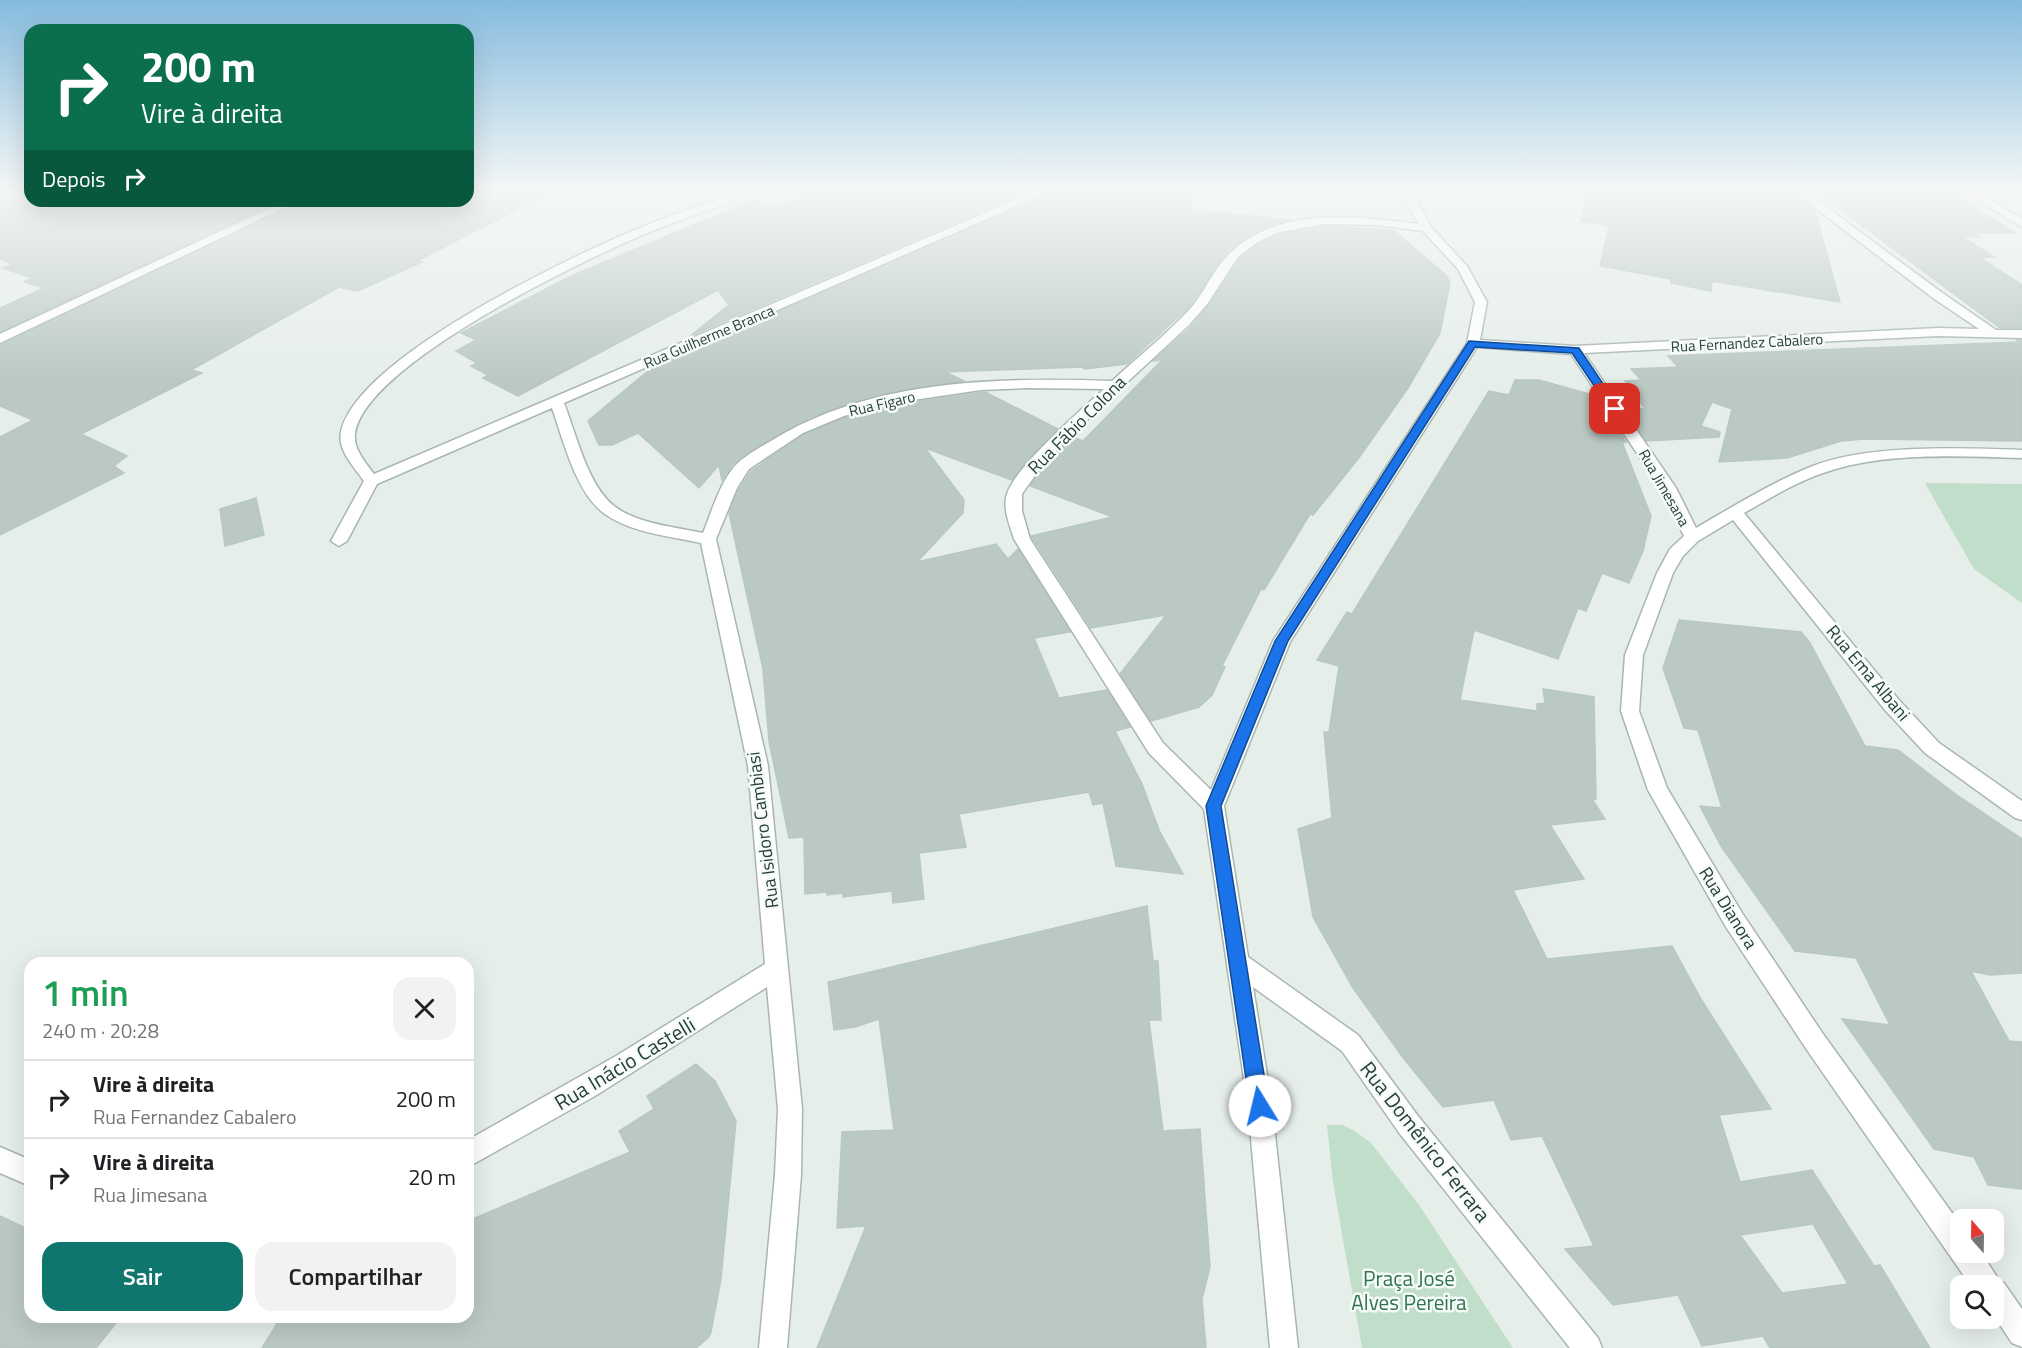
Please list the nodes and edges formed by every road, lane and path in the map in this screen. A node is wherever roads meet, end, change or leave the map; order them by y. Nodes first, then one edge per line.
1 (181, 254) edge
2 (593, 254) edge
3 (900, 254) edge
4 (1235, 254) edge
5 (1450, 254) edge
6 (1882, 254) edge
7 (1993, 333) junction
8 (2022, 334) edge
9 (0, 339) edge
10 (1473, 344) junction
11 (1575, 350) junction
12 (1116, 386) junction
13 (557, 402) junction
14 (2022, 454) edge
15 (371, 481) junction
16 (1735, 512) junction
17 (1692, 537) junction
18 (708, 539) junction
19 (339, 542) dead end
20 (1214, 806) junction
21 (2022, 812) edge
22 (1238, 962) junction
23 (778, 968) junction
24 (474, 1151) edge
25 (0, 1160) edge
26 (24, 1170) edge
27 (1950, 1232) edge
28 (2004, 1307) edge
29 (2022, 1333) edge
30 (772, 1348) edge
31 (1284, 1348) edge
32 (1588, 1348) edge

1 - 9 street
2 - 15 street
3 - 13 street, Rua Guilherme Branca
4 - 12 street, Rua Fábio Colona
5 - 10 street
6 - 7 street
7 - 8 street, Rua Fernandez Cabalero
7 - 11 street, Rua Fernandez Cabalero
10 - 11 street, Rua Fernandez Cabalero
10 - 20 street
11 - 17 street, Rua Jimesana
12 - 18 street, Rua Figaro
12 - 20 street, Rua Fábio Colona
13 - 15 street, Rua Guilherme Branca
13 - 18 street
14 - 16 street
15 - 19 street
16 - 17 street
16 - 21 street, Rua Ema Albani
17 - 27 street, Rua Dianora
18 - 23 street, Rua Isidoro Cambiasi
20 - 22 street
22 - 31 street
22 - 32 street, Rua Domênico Ferrara
23 - 24 street, Rua Inácio Castelli
23 - 30 street, Rua Isidoro Cambiasi
25 - 26 street
28 - 29 street

